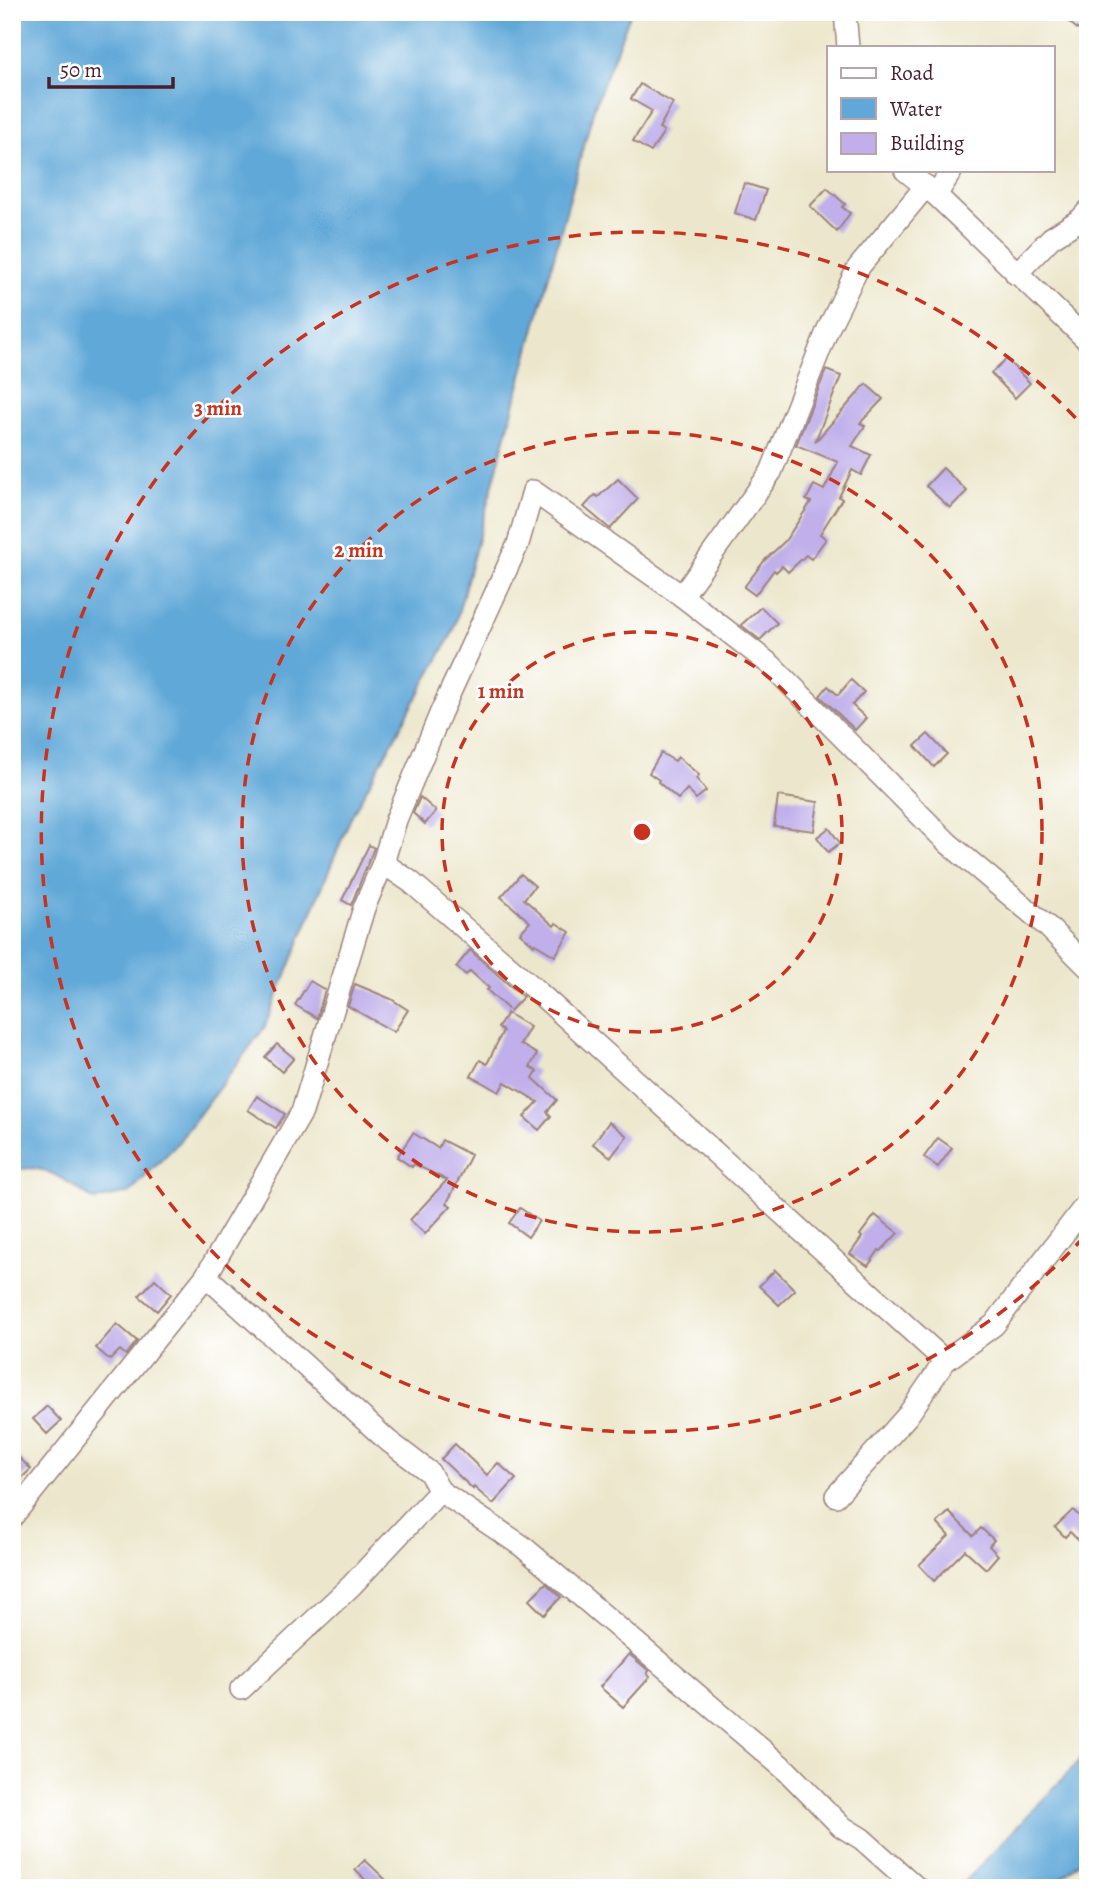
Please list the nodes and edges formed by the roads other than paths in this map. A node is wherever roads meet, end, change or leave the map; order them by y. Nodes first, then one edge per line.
1 (845, 12) edge
2 (848, 46) edge
3 (908, 172) edge
4 (950, 172) edge
5 (931, 190) junction
6 (1088, 211) edge
7 (1016, 274) junction
8 (1088, 341) edge
9 (682, 596) junction
10 (383, 863) junction
11 (1088, 967) edge
12 (1088, 1202) edge
13 (206, 1276) junction
14 (946, 1362) junction
15 (440, 1491) junction
16 (836, 1496) dead end
17 (12, 1517) edge
18 (241, 1689) dead end
19 (916, 1888) edge

1 - 2 street
3 - 5 street
4 - 5 street
5 - 7 street
5 - 9 street
6 - 7 street
7 - 8 street
9 - 10 street
9 - 11 street
10 - 13 street
10 - 14 street
12 - 14 street
13 - 15 street
13 - 17 street
14 - 16 street
15 - 18 street
15 - 19 street

